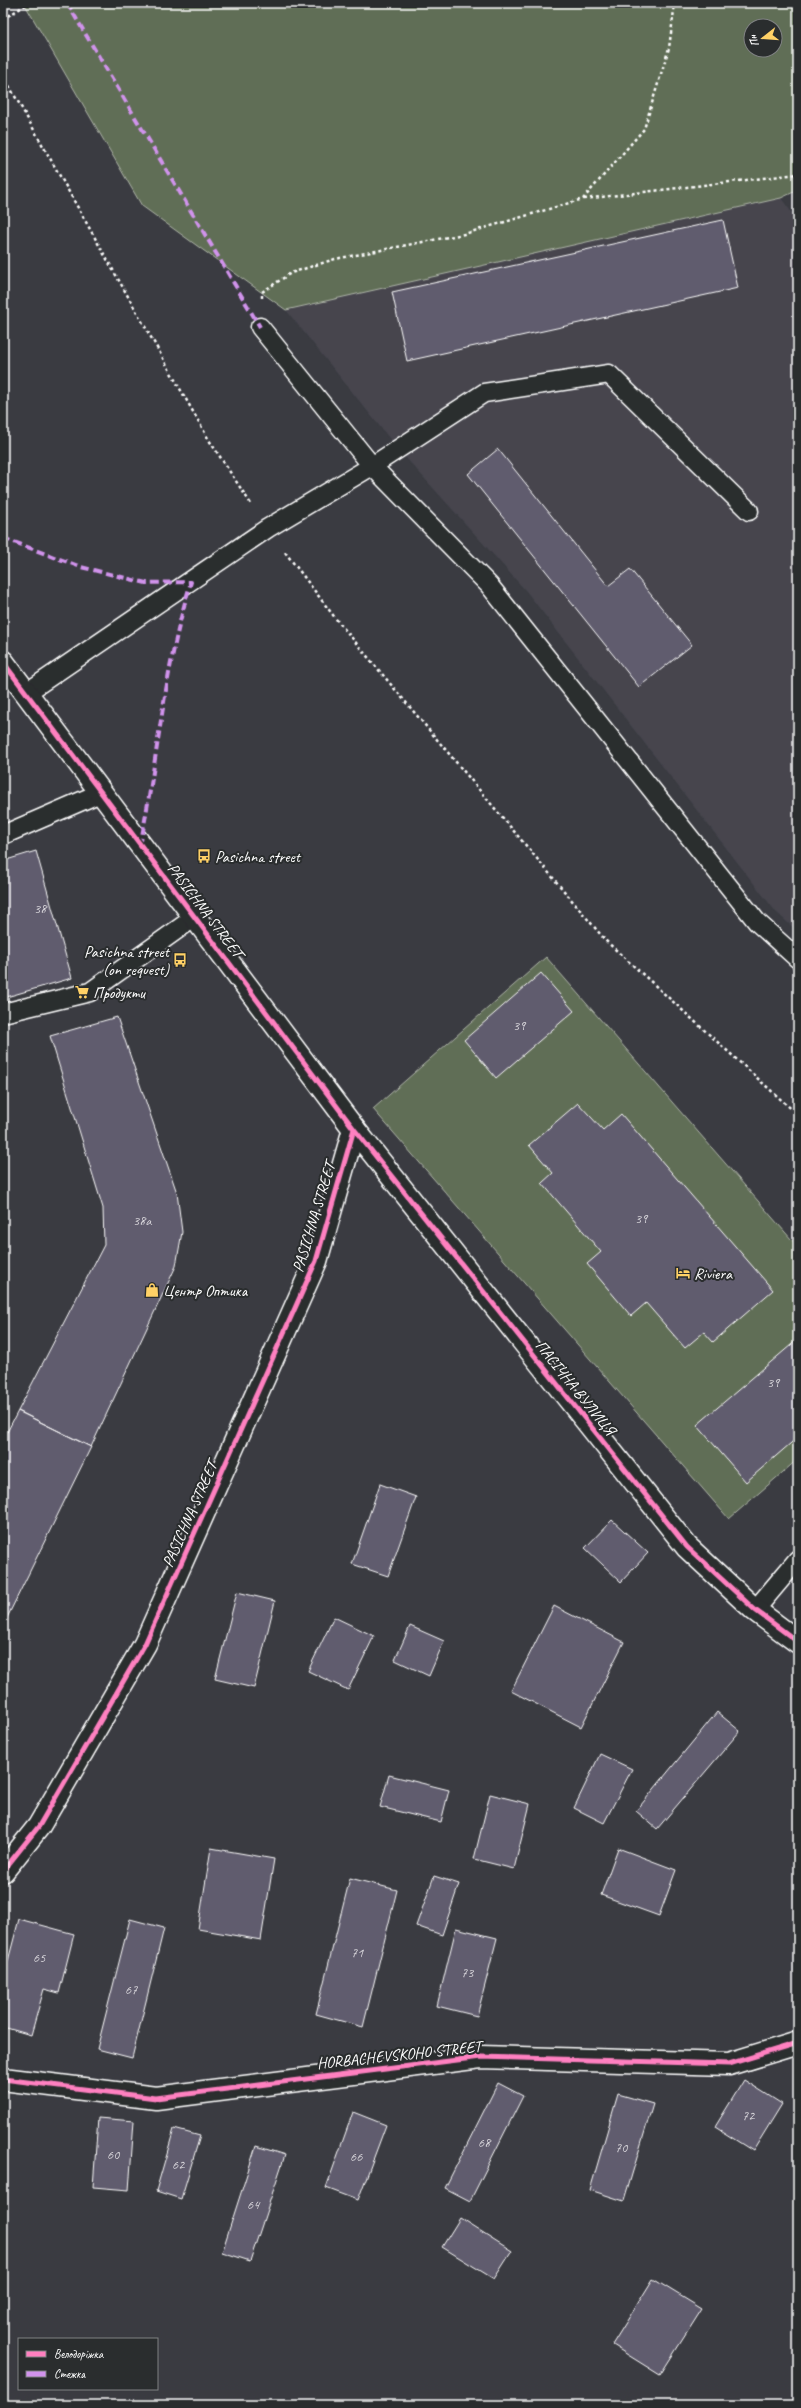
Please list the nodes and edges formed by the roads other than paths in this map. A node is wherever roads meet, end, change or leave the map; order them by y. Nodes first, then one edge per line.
1 (260, 327) road end
2 (372, 466) junction
3 (749, 511) dead end
4 (3, 662) edge
5 (26, 693) junction
6 (100, 792) junction
7 (3, 835) edge
8 (195, 916) junction
9 (798, 959) edge
10 (3, 1013) edge
11 (354, 1129) junction
12 (798, 1559) edge
13 (755, 1610) junction
14 (798, 1642) edge
15 (3, 1871) edge
16 (798, 2043) edge
17 (3, 2079) edge

1 - 2 lane
2 - 3 lane
2 - 5 lane
2 - 9 lane
4 - 5 street, PASICHNA STREET
5 - 6 street, PASICHNA STREET
6 - 7 lane
6 - 8 street, PASICHNA STREET
8 - 10 lane
8 - 11 street, PASICHNA STREET
11 - 13 street, ПАСІЧНА ВУЛИЦЯ
11 - 15 street, PASICHNA STREET
12 - 13 lane
13 - 14 street, ПАСІЧНА ВУЛИЦЯ
16 - 17 street, HORBACHEVSKOHO STREET

